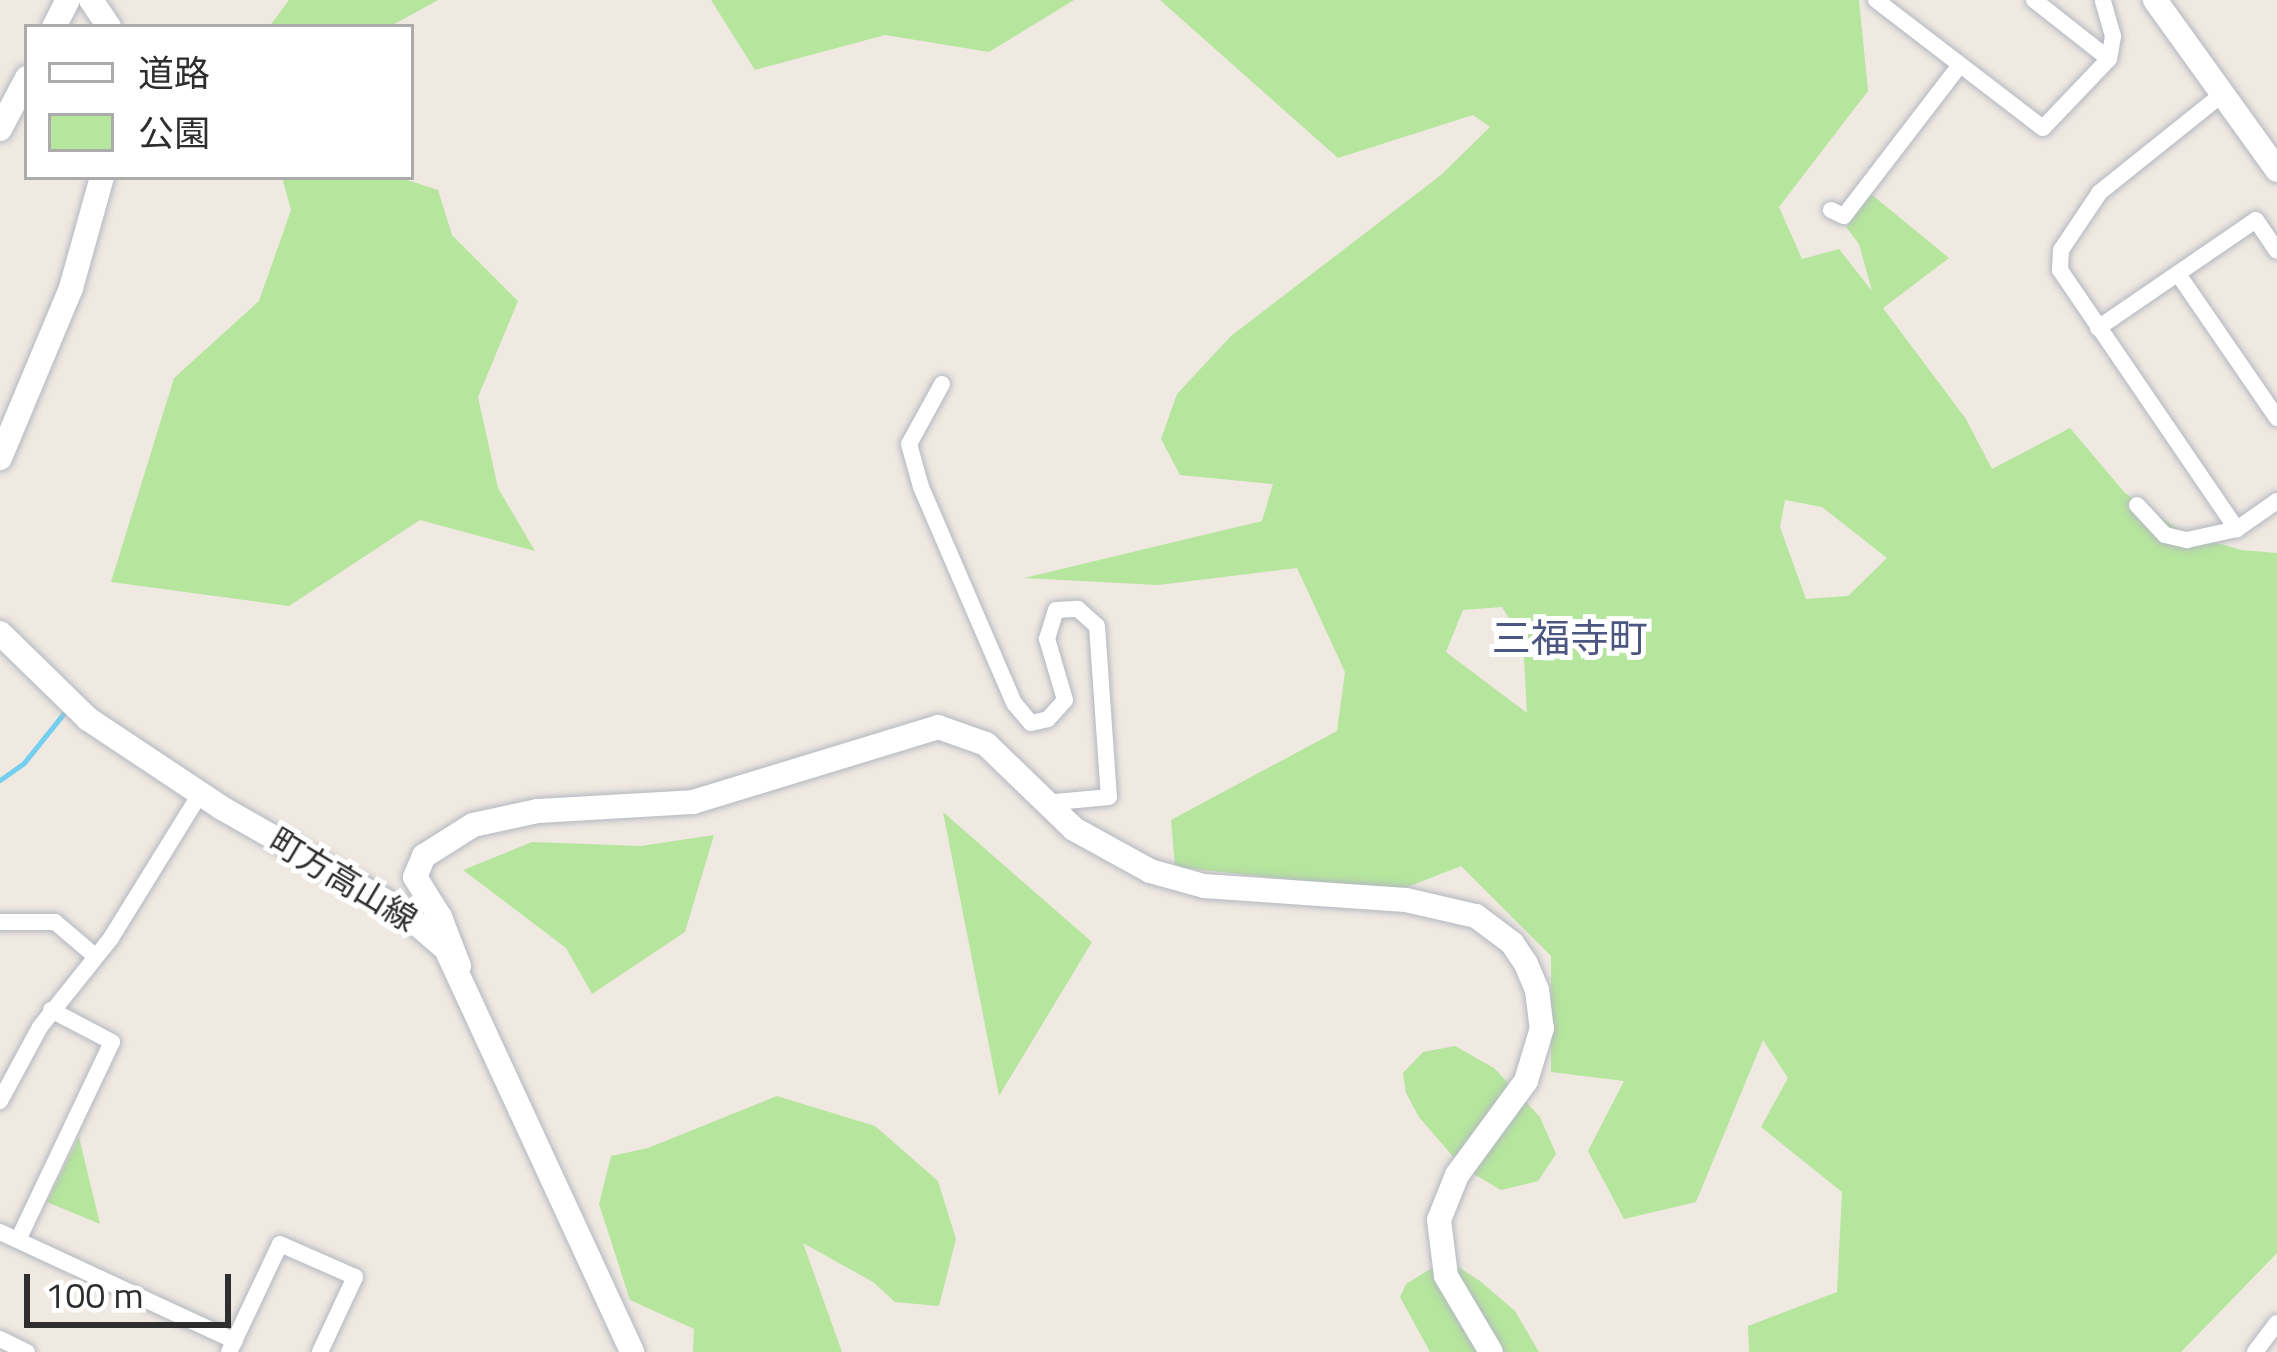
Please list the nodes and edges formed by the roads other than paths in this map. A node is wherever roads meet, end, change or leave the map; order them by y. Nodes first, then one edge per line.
1 (1876, 0) edge
2 (2034, 0) edge
3 (2103, 0) edge
4 (2155, 0) edge
5 (2109, 58) junction
6 (1960, 64) junction
7 (24, 84) edge
8 (2220, 96) junction
9 (0, 129) edge
10 (2277, 170) edge
11 (102, 180) edge
12 (1831, 210) dead end
13 (2277, 251) edge
14 (2178, 274) junction
15 (2098, 328) junction
16 (941, 384) dead end
17 (2277, 418) edge
18 (0, 458) edge
19 (2277, 501) edge
20 (2137, 505) dead end
21 (2237, 529) junction
22 (0, 633) edge
23 (201, 792) junction
24 (1045, 803) junction
25 (0, 922) edge
26 (95, 956) junction
27 (459, 966) junction
28 (51, 1010) junction
29 (0, 1101) edge
30 (0, 1232) edge
31 (18, 1240) junction
32 (2277, 1323) edge
33 (0, 1339) edge
34 (232, 1346) edge
35 (27, 1352) edge
36 (320, 1352) edge
37 (632, 1352) edge
38 (1491, 1352) edge
39 (2255, 1352) edge

1 - 6 street
2 - 5 street
3 - 5 street
4 - 8 street
5 - 6 street
6 - 12 street
7 - 9 street
8 - 10 street
8 - 15 street
11 - 18 street
13 - 14 street
14 - 15 street
14 - 17 street
15 - 21 street
16 - 24 street
19 - 21 street
20 - 21 street
22 - 23 street, 町方高山線
23 - 26 street
23 - 27 street, 町方高山線
24 - 27 street
24 - 38 street
25 - 26 street
26 - 28 street
27 - 37 street, 町方高山線
28 - 29 street
28 - 31 street
30 - 31 street
31 - 34 street
32 - 39 street
33 - 35 street
34 - 36 street

